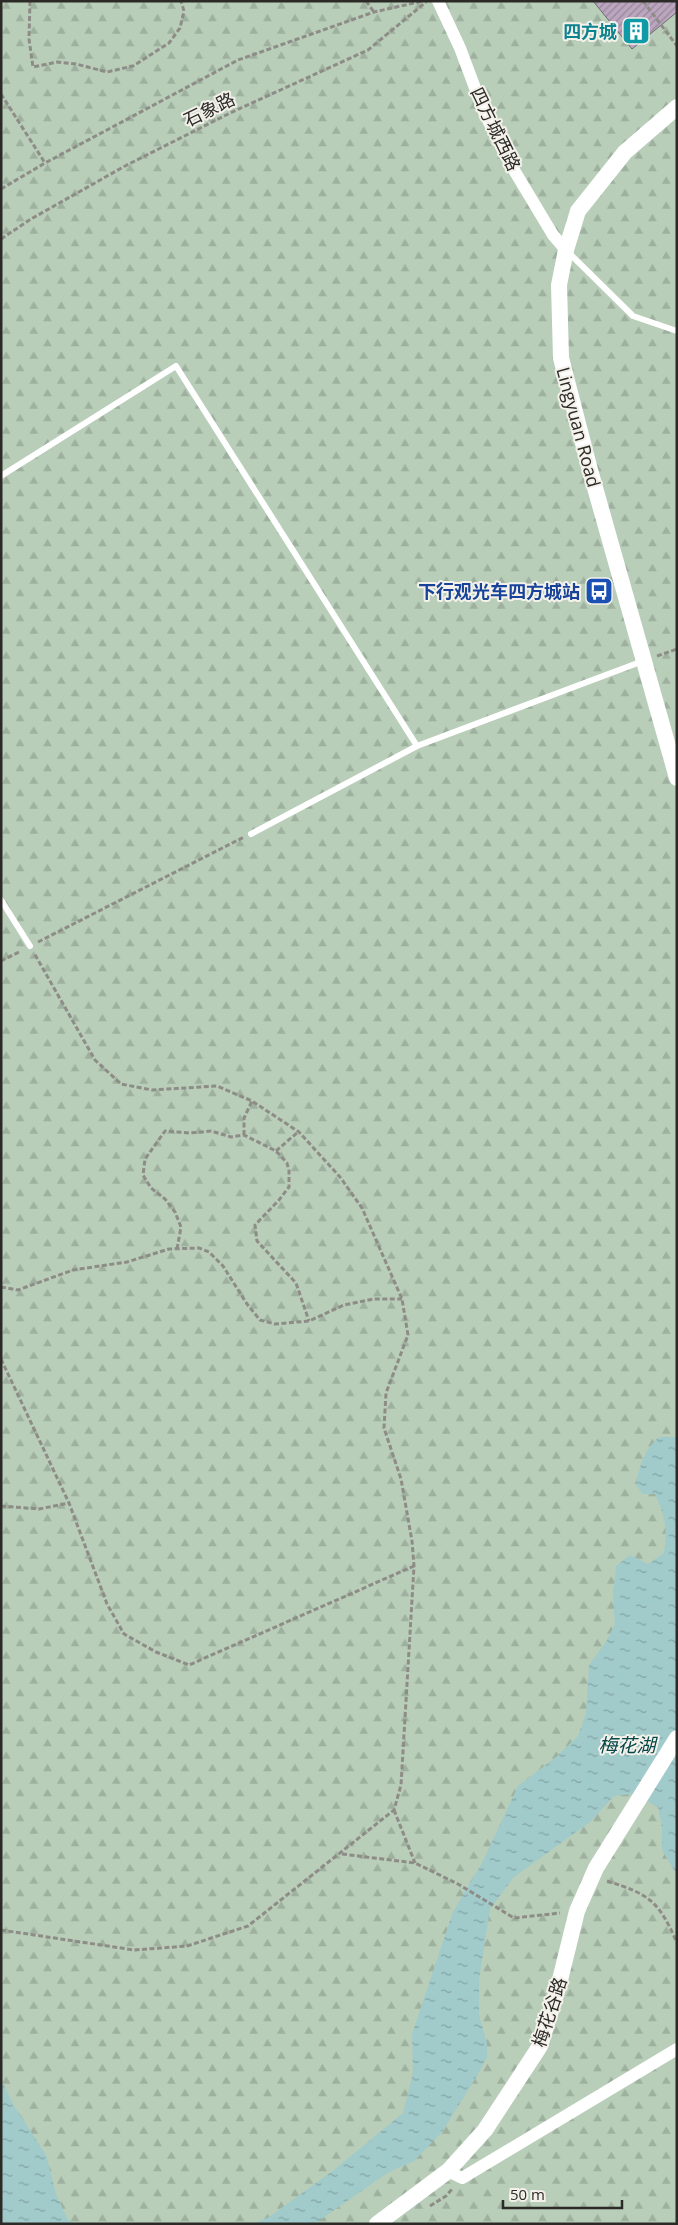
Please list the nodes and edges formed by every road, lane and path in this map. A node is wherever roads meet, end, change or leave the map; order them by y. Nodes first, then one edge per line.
1 (30, 1) edge
2 (181, 1) edge
3 (366, 1) edge
4 (424, 1) edge
5 (438, 1) edge
6 (643, 1) edge
7 (374, 12) junction
8 (677, 46) edge
9 (1, 94) edge
10 (677, 107) edge
11 (45, 163) junction
12 (1, 189) edge
13 (1, 239) edge
14 (566, 250) junction
15 (677, 331) edge
16 (1, 476) edge
17 (644, 660) junction
18 (418, 746) junction
19 (677, 778) edge
20 (251, 834) joint
21 (1, 900) edge
22 (30, 946) junction
23 (1, 961) edge
24 (252, 1101) junction
25 (299, 1132) junction
26 (244, 1135) junction
27 (276, 1151) junction
28 (177, 1249) junction
29 (1, 1287) edge
30 (402, 1299) junction
31 (309, 1321) junction
32 (1, 1359) edge
33 (69, 1502) junction
34 (1, 1506) edge
35 (414, 1566) junction
36 (677, 1738) edge
37 (394, 1810) junction
38 (341, 1854) junction
39 (415, 1863) junction
40 (602, 1879) dead end
41 (577, 1911) junction
42 (1, 1930) edge
43 (677, 1943) edge
44 (677, 2049) edge
45 (448, 2171) junction
46 (377, 2224) edge

1 - 2 path
3 - 7 path
4 - 7 path, 石象路
4 - 13 path, 石象路
5 - 14 street, 四方城西路
6 - 8 path
7 - 11 path, 石象路
9 - 11 path
10 - 14 street, Lingyuan Road
11 - 12 path, 石象路
14 - 15 lane
14 - 17 street, Lingyuan Road
16 - 18 lane
17 - 18 lane
17 - 19 street, Lingyuan Road
18 - 20 lane
20 - 22 path
21 - 22 lane
22 - 23 path
22 - 24 path
24 - 25 path
24 - 26 path
25 - 27 path
25 - 30 path
26 - 27 path
26 - 28 path
27 - 31 path
28 - 29 path
28 - 31 path
30 - 31 path
30 - 35 path
32 - 33 path
33 - 34 path
33 - 35 path
35 - 37 path
36 - 41 street, 梅花谷路
37 - 38 path
37 - 39 path
38 - 39 path
38 - 42 path
39 - 41 path
40 - 43 path
41 - 45 street, 梅花谷路
44 - 45 street
45 - 46 street, 梅花谷路

